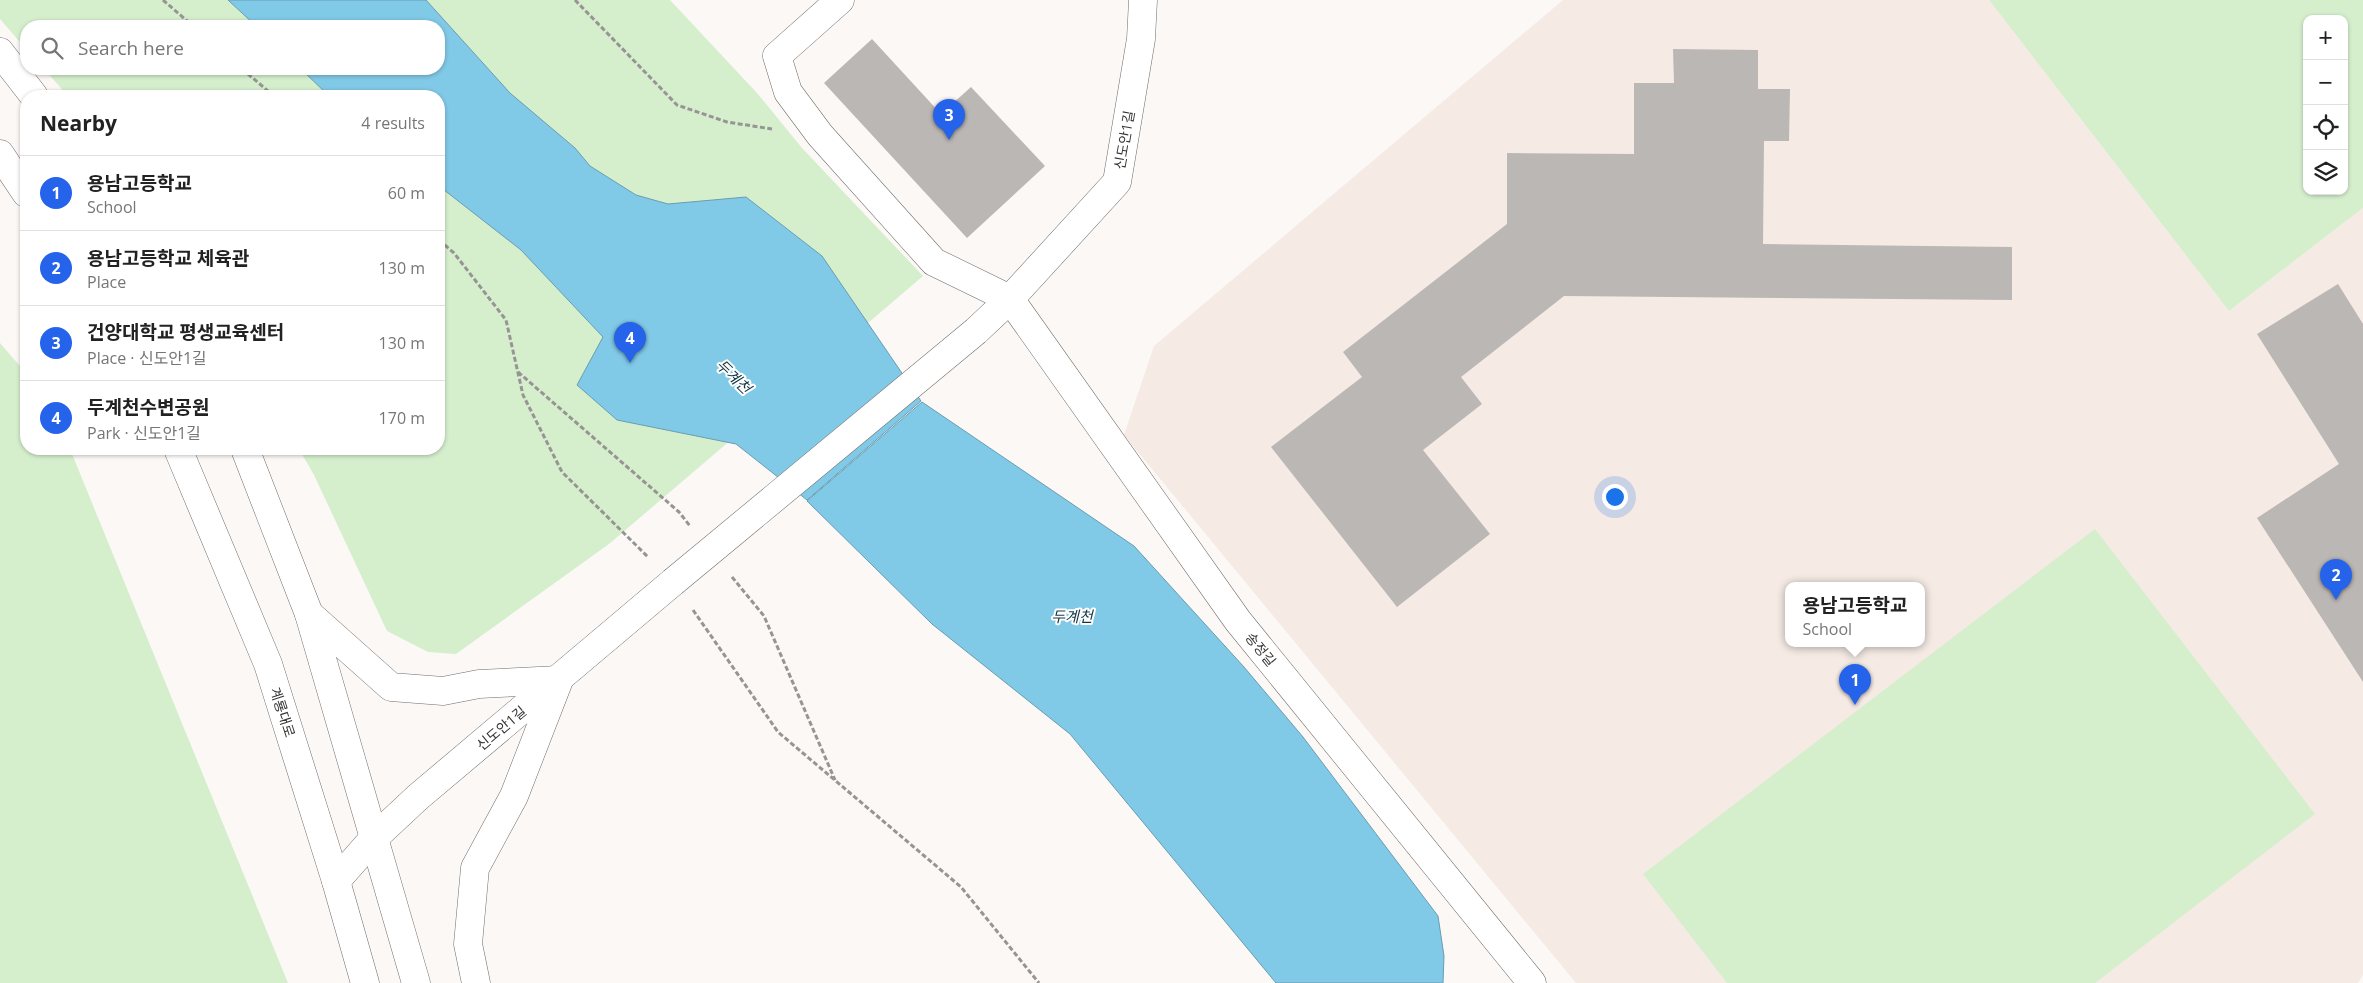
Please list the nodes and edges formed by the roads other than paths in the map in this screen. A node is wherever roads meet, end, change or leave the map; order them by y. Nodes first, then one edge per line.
1 (840, 0) edge
2 (1143, 0) edge
3 (0, 52) edge
4 (29, 90) edge
5 (0, 154) edge
6 (20, 184) edge
7 (1010, 300) junction
8 (181, 455) edge
9 (247, 455) edge
10 (309, 614) junction
11 (559, 680) junction
12 (373, 839) junction
13 (336, 881) junction
14 (365, 983) edge
15 (416, 983) edge
16 (476, 983) edge
17 (1532, 983) edge

1 - 7 street
2 - 7 street, 신도안1길
3 - 4 street
5 - 6 street
7 - 11 street, 신도안1길, bridge
7 - 17 street, 송정길
8 - 13 street, 계룡대로
9 - 10 street
10 - 11 street
10 - 12 street
11 - 12 street, 신도안1길
11 - 16 street
12 - 13 street, 신도안1길
12 - 15 street
13 - 14 street, 계룡대로

